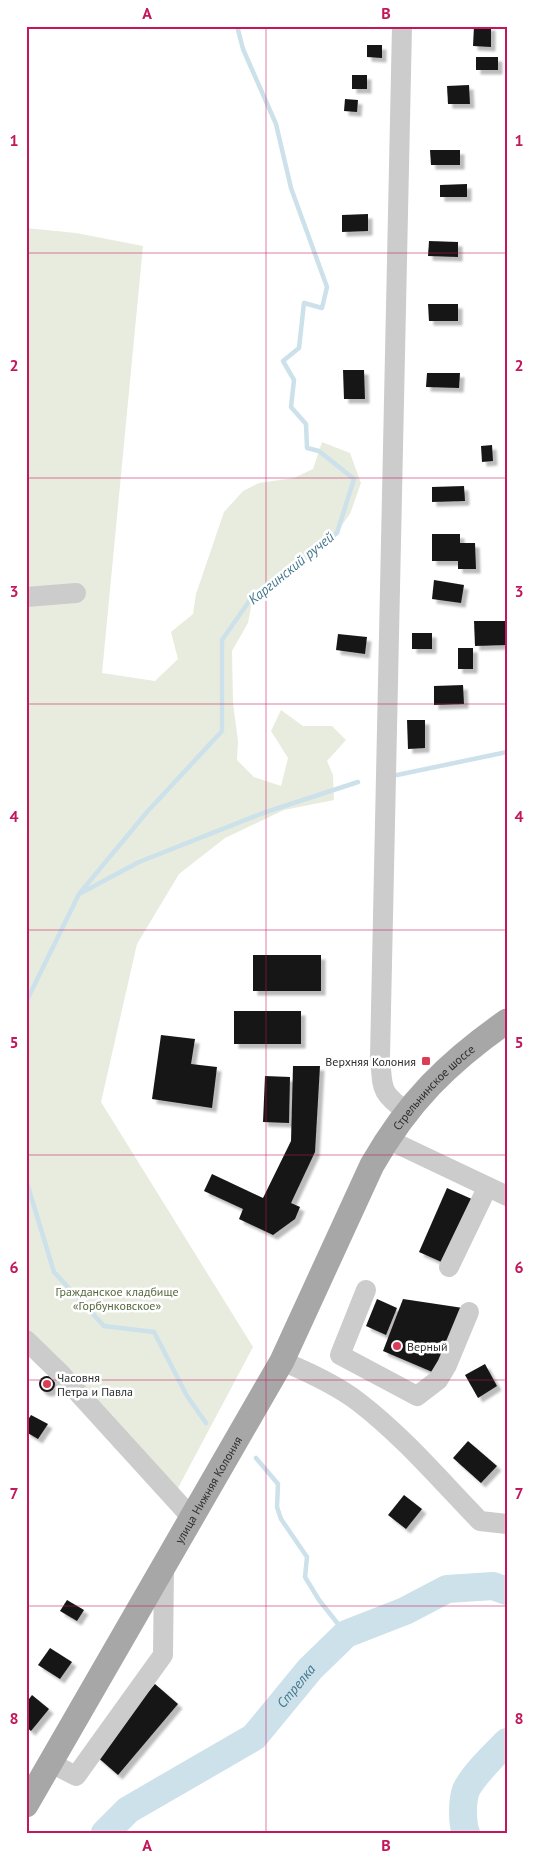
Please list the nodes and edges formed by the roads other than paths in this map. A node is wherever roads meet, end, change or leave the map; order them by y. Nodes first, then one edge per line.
1 (402, 26) edge
2 (76, 594) dead end
3 (26, 597) edge
4 (507, 1021) edge
5 (406, 1111) junction
6 (387, 1139) junction
7 (372, 1165) joint
8 (487, 1188) junction
9 (507, 1196) edge
10 (449, 1267) dead end
11 (366, 1290) dead end
12 (469, 1312) dead end
13 (26, 1340) edge
14 (282, 1361) junction
15 (373, 1372) junction
16 (352, 1398) junction
17 (192, 1518) junction
18 (507, 1524) edge
19 (164, 1566) junction
20 (51, 1763) junction
21 (26, 1804) edge

1 - 5 street
2 - 3 street
4 - 5 main road, Стрельнинское шоссе
5 - 6 main road, Стрельнинское шоссе
6 - 7 main road, Стрельнинское шоссе
6 - 8 street
7 - 14 main road, улица Нижняя Колония
8 - 9 street
8 - 10 street
11 - 15 street
12 - 15 street
13 - 17 street
14 - 16 street
14 - 17 main road, улица Нижняя Колония
15 - 16 street
16 - 18 street
17 - 19 main road, улица Нижняя Колония
19 - 20 main road, улица Нижняя Колония
19 - 20 street
20 - 21 main road, улица Нижняя Колония

